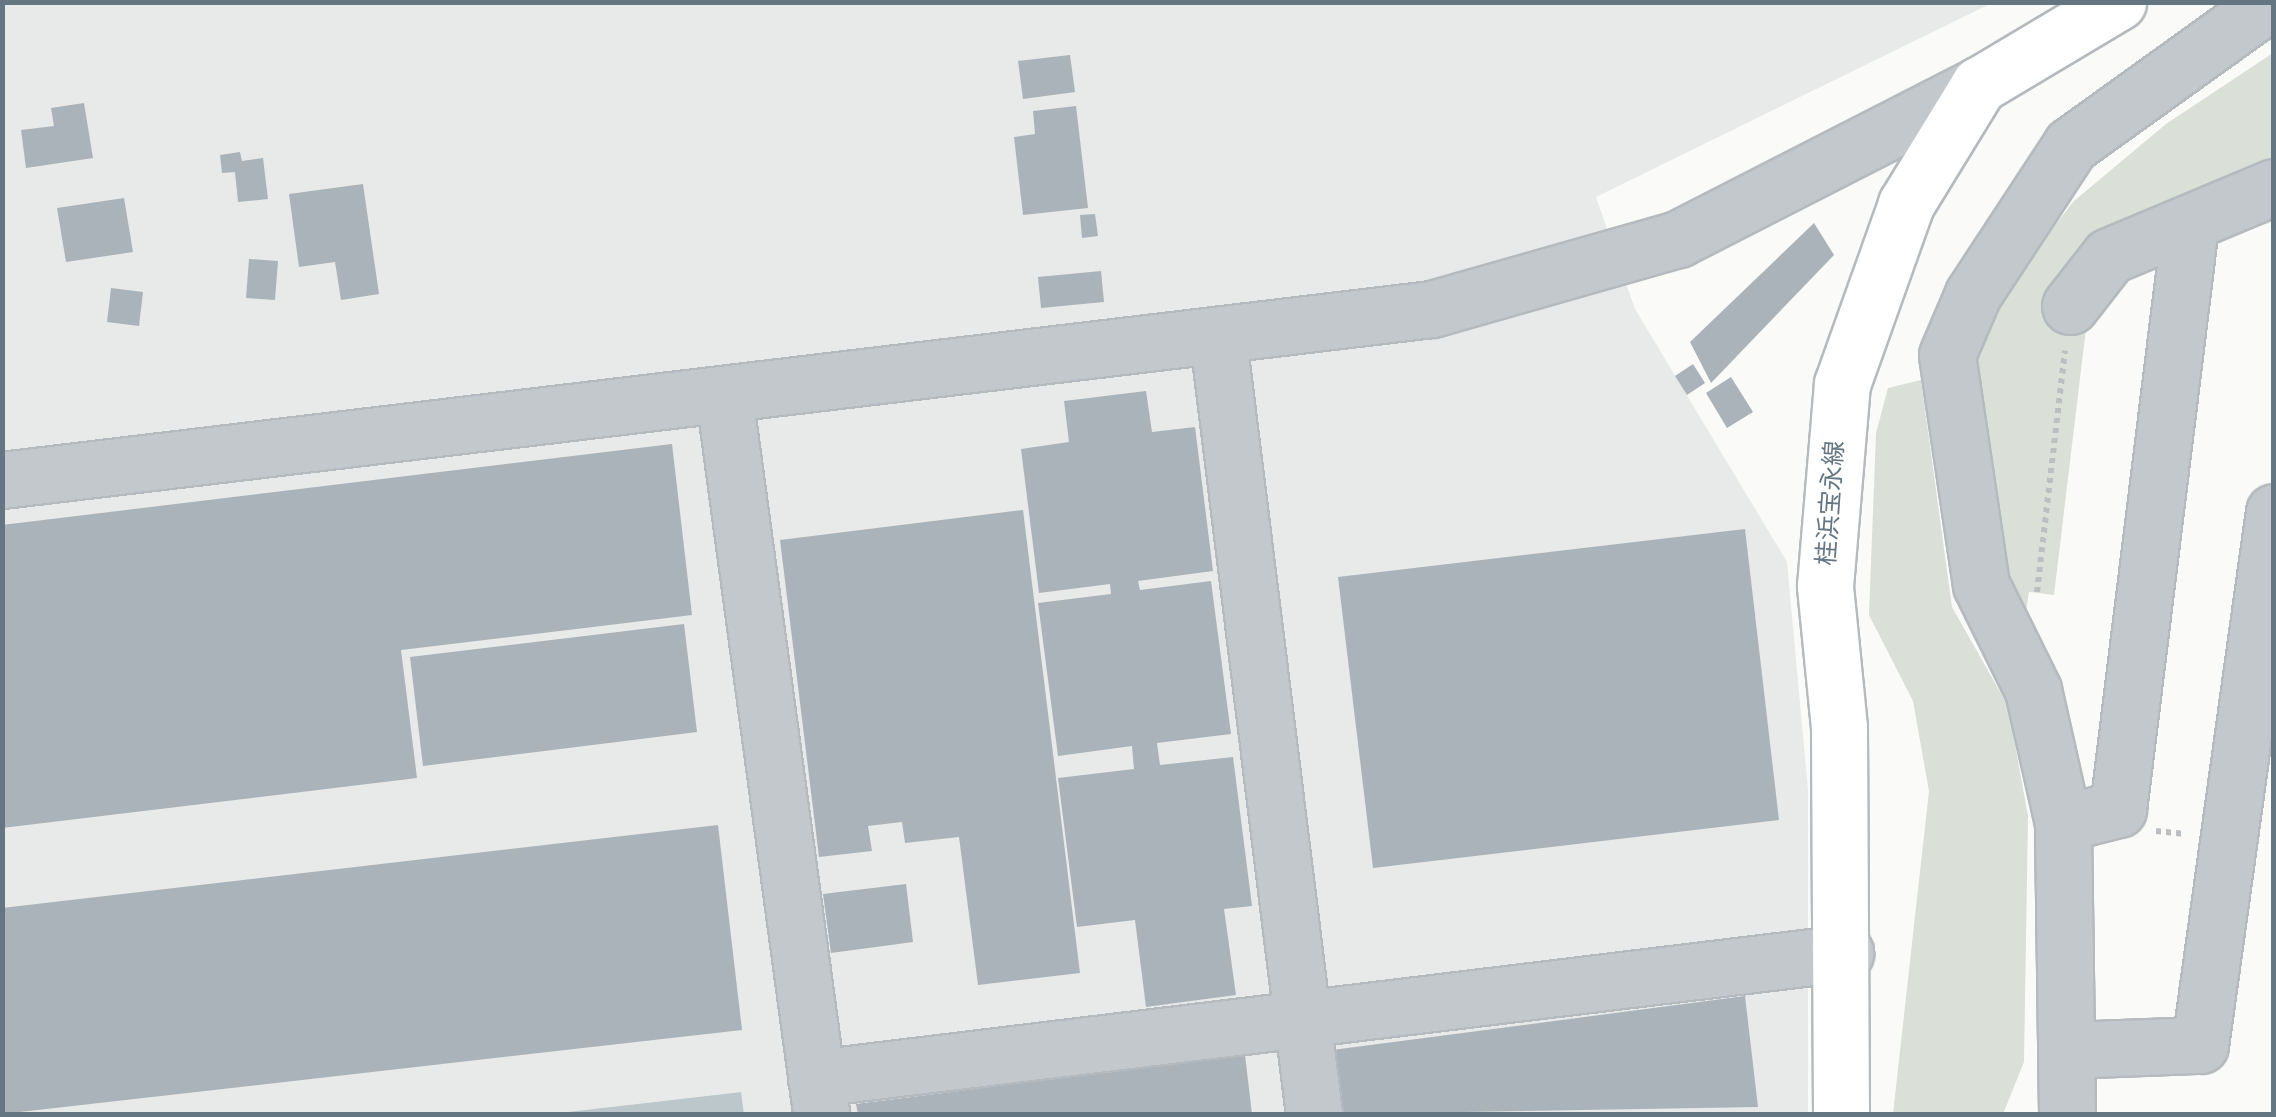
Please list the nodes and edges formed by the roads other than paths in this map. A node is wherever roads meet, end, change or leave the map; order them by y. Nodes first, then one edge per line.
1 (2118, 2) edge
2 (2270, 2) edge
3 (1978, 85) junction
4 (2274, 187) edge
5 (2190, 225) junction
6 (2070, 306) road end
7 (1218, 340) junction
8 (724, 396) junction
9 (2, 480) edge
10 (2274, 512) edge
11 (2063, 823) junction
12 (1845, 953) junction
13 (1301, 1019) junction
14 (2068, 1050) junction
15 (819, 1096) edge
16 (1314, 1114) edge
17 (1842, 1114) edge
18 (2067, 1114) edge

1 - 3 main road, 桂浜宝永線
2 - 11 street
3 - 7 street
3 - 12 main road, 桂浜宝永線
4 - 5 street
5 - 6 street
5 - 11 street
7 - 8 street
7 - 13 street
8 - 9 street
8 - 15 street
10 - 14 street
11 - 14 street
12 - 13 street
12 - 17 main road, 桂浜宝永線
13 - 15 street
13 - 16 street
14 - 18 street

